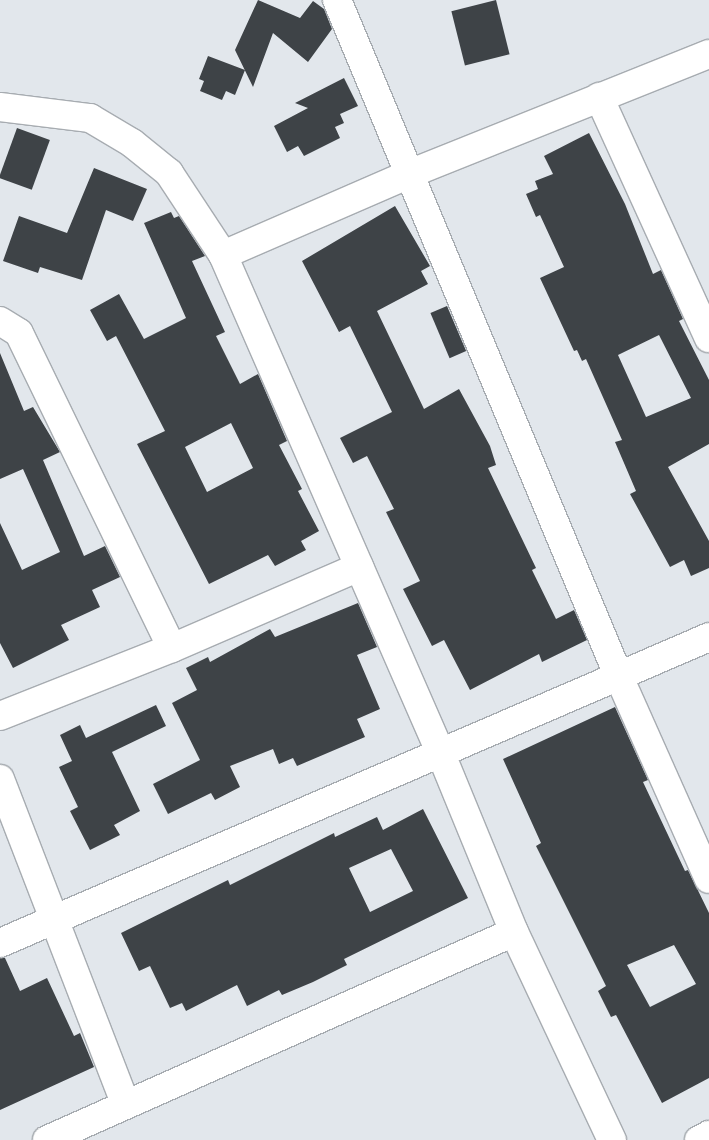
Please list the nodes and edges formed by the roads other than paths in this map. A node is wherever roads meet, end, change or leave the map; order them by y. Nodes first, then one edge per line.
1 (337, 0) edge
2 (709, 54) edge
3 (599, 97) junction
4 (0, 106) edge
5 (410, 174) junction
6 (223, 255) junction
7 (0, 321) edge
8 (709, 338) edge
9 (359, 567) junction
10 (709, 637) edge
11 (172, 648) junction
12 (619, 677) junction
13 (0, 716) edge
14 (441, 754) junction
15 (0, 779) edge
16 (709, 879) edge
17 (52, 920) junction
18 (514, 932) junction
19 (0, 942) edge
20 (125, 1104) junction
21 (709, 1135) edge
22 (47, 1140) edge
23 (612, 1140) edge
24 (699, 1140) edge

1 - 5 street
2 - 3 street
3 - 5 street
3 - 8 street
4 - 6 street
5 - 6 street
5 - 12 street
6 - 9 street
7 - 11 street
9 - 11 street
9 - 14 street
10 - 12 street
11 - 13 street
12 - 14 street
12 - 16 street
14 - 17 street
14 - 18 street
15 - 17 street
17 - 19 street
17 - 20 street
18 - 20 street
18 - 23 street
20 - 22 street
21 - 24 street

